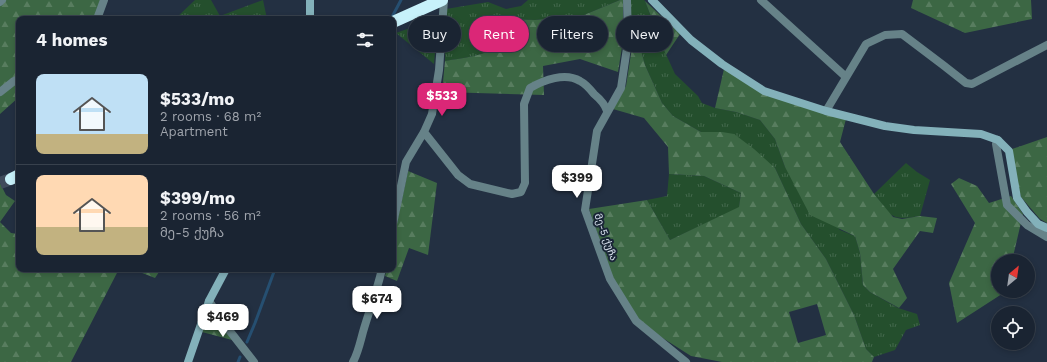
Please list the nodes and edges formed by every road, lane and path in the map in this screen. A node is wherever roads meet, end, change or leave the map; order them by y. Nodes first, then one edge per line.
1 (104, 0) edge
2 (310, 0) edge
3 (443, 0) edge
4 (627, 0) edge
5 (652, 0) edge
6 (761, 0) edge
7 (98, 16) edge
8 (310, 16) edge
9 (396, 21) edge
10 (1047, 45) edge
11 (846, 77) junction
12 (16, 80) edge
13 (0, 92) edge
14 (826, 110) junction
15 (607, 111) junction
16 (424, 132) junction
17 (998, 140) junction
18 (396, 210) edge
19 (1047, 228) edge
20 (1047, 237) edge
21 (224, 272) edge
22 (381, 272) edge
23 (209, 301) junction
24 (188, 362) edge
25 (254, 362) edge
26 (353, 362) edge
27 (686, 362) edge

1 - 7 street
2 - 8 street
3 - 9 highway
3 - 16 street
4 - 15 street, მე-5 ქუჩა
5 - 14 street
6 - 11 street
10 - 11 street
11 - 14 street
12 - 13 street
14 - 17 street
15 - 16 street
15 - 27 street, მე-5 ქუჩა
16 - 18 street
17 - 19 street
17 - 20 street
21 - 23 street
22 - 26 street
23 - 24 street
23 - 25 street

